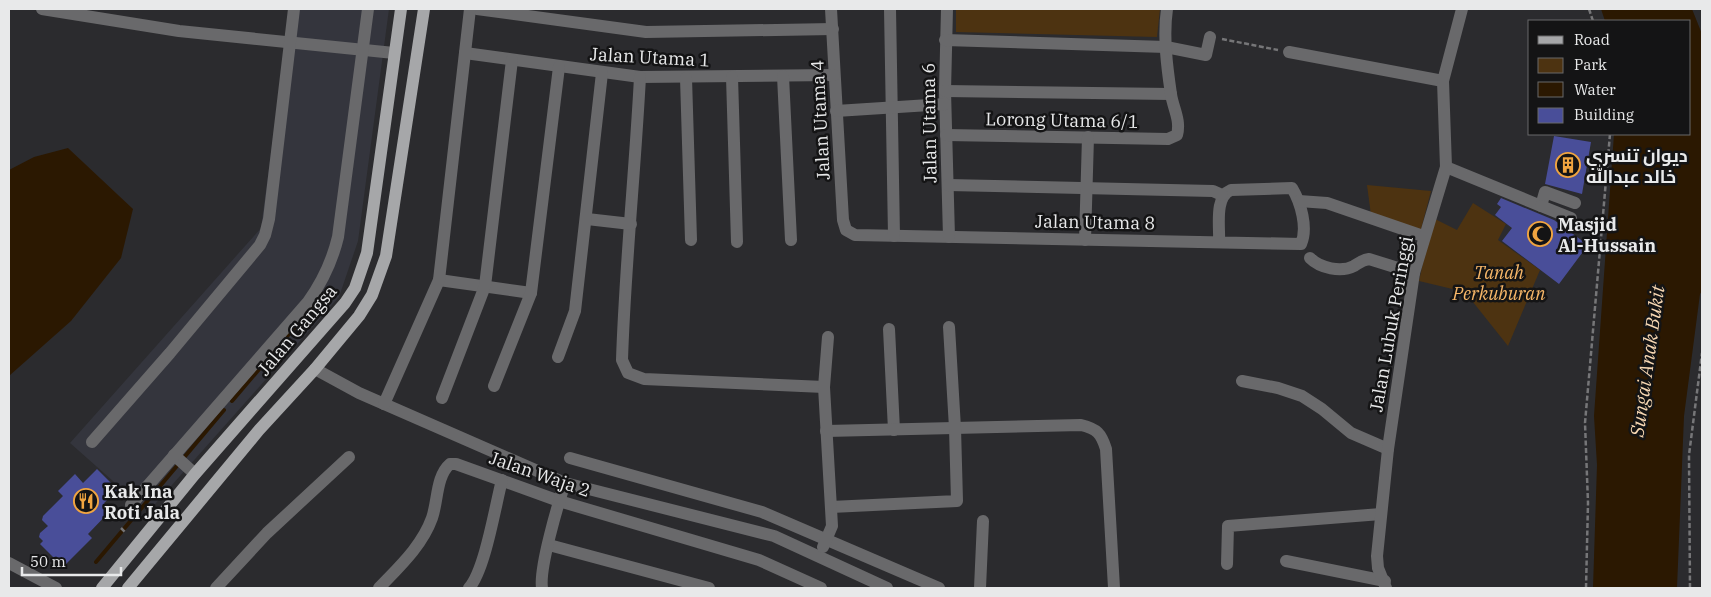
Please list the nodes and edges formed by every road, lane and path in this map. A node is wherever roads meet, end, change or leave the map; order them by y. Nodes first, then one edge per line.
1 (42, 9) edge
2 (294, 9) edge
3 (368, 9) edge
4 (401, 9) edge
5 (424, 9) edge
6 (470, 9) edge
7 (477, 9) edge
8 (831, 9) edge
9 (890, 9) edge
10 (947, 9) edge
11 (1167, 9) edge
12 (1462, 9) edge
13 (833, 29) junction
14 (1210, 37) joint
15 (945, 40) junction
16 (290, 43) junction
17 (1166, 47) junction
18 (363, 49) junction
19 (1289, 52) joint
20 (394, 53) junction
21 (465, 53) junction
22 (512, 60) junction
23 (559, 67) junction
24 (602, 74) junction
25 (834, 75) junction
26 (783, 76) junction
27 (640, 77) junction
28 (732, 77) junction
29 (686, 78) junction
30 (1443, 81) junction
31 (945, 91) junction
32 (1171, 94) junction
33 (945, 104) junction
34 (891, 108) junction
35 (836, 111) junction
36 (946, 135) junction
37 (1610, 135) edge
38 (1088, 137) junction
39 (1446, 167) junction
40 (948, 185) junction
41 (1087, 188) junction
42 (1222, 195) junction
43 (1300, 201) junction
44 (1575, 203) dead end
45 (1541, 206) junction
46 (1571, 218) dead end
47 (586, 219) junction
48 (631, 224) junction
49 (846, 230) joint
50 (894, 236) junction
51 (1423, 236) junction
52 (949, 237) junction
53 (691, 240) dead end
54 (790, 240) dead end
55 (1084, 240) junction
56 (736, 242) dead end
57 (1219, 242) junction
58 (1310, 258) dead end
59 (1414, 273) junction
60 (439, 280) junction
61 (485, 286) junction
62 (531, 293) junction
63 (949, 327) dead end
64 (889, 329) dead end
65 (828, 337) dead end
66 (1702, 353) edge
67 (558, 357) dead end
68 (315, 369) junction
69 (1242, 380) dead end
70 (494, 386) dead end
71 (824, 387) junction
72 (442, 398) dead end
73 (384, 404) junction
74 (955, 428) junction
75 (894, 430) junction
76 (826, 432) junction
77 (92, 442) dead end
78 (1388, 449) junction
79 (176, 457) junction
80 (349, 457) dead end
81 (570, 458) dead end
82 (194, 472) junction
83 (502, 480) junction
84 (565, 482) junction
85 (691, 492) junction
86 (559, 501) junction
87 (131, 505) dead end
88 (831, 506) junction
89 (685, 513) junction
90 (1381, 514) junction
91 (984, 521) dead end
92 (121, 528) dead end
93 (126, 533) dead end
94 (826, 539) junction
95 (549, 545) junction
96 (819, 555) junction
97 (1286, 561) dead end
98 (9, 563) edge
99 (1227, 564) dead end
100 (1386, 584) edge
101 (56, 588) edge
102 (102, 588) edge
103 (128, 588) edge
104 (216, 588) edge
105 (379, 588) edge
106 (468, 588) edge
107 (542, 588) edge
108 (708, 588) edge
109 (821, 588) edge
110 (887, 588) edge
111 (939, 588) edge
112 (980, 588) edge
113 (1114, 588) edge
114 (1586, 588) edge
115 (1690, 588) edge

1 - 16 street
2 - 16 street
3 - 18 street
4 - 20 main road, Jalan Gangsa
5 - 68 main road
6 - 21 street
7 - 13 street
8 - 13 street, Jalan Utama 4
9 - 34 street
10 - 15 street, Jalan Utama 6
11 - 17 street
12 - 30 street, Jalan Lubuk Peringgi
13 - 25 street, Jalan Utama 4
14 - 17 street
14 - 19 path
15 - 17 street
15 - 31 street, Jalan Utama 6
16 - 18 street
16 - 77 street
17 - 32 street
18 - 20 street
18 - 79 street
19 - 30 street
20 - 82 main road, Jalan Gangsa
21 - 22 street, Jalan Utama 1
21 - 60 street
22 - 23 street, Jalan Utama 1
22 - 61 street
23 - 24 street, Jalan Utama 1
23 - 62 street
24 - 27 street, Jalan Utama 1
24 - 47 street
25 - 26 street, Jalan Utama 1
25 - 35 street, Jalan Utama 4
26 - 28 street, Jalan Utama 1
26 - 54 street
27 - 29 street, Jalan Utama 1
27 - 48 street
28 - 29 street, Jalan Utama 1
28 - 56 street
29 - 53 street
30 - 39 street, Jalan Lubuk Peringgi
31 - 32 street
31 - 33 street, Jalan Utama 6
32 - 38 street, Lorong Utama 6/1
33 - 34 street
33 - 36 street, Jalan Utama 6
34 - 35 street
34 - 50 street
35 - 49 street, Jalan Utama 4
36 - 38 street, Lorong Utama 6/1
36 - 40 street, Jalan Utama 6
37 - 114 path
38 - 41 street
39 - 45 street
39 - 51 street, Jalan Lubuk Peringgi
40 - 41 street
40 - 52 street, Jalan Utama 6
41 - 42 street
41 - 55 street
42 - 43 street
42 - 57 street
43 - 51 street
43 - 57 street, Jalan Utama 8
44 - 45 street
45 - 46 street
47 - 48 street
47 - 67 street
48 - 71 street
49 - 50 street, Jalan Utama 8
50 - 52 street, Jalan Utama 8
51 - 59 street, Jalan Lubuk Peringgi
52 - 55 street, Jalan Utama 8
55 - 57 street, Jalan Utama 8
58 - 59 street
59 - 78 street, Jalan Lubuk Peringgi
60 - 61 street
60 - 73 street
61 - 62 street
61 - 72 street
62 - 70 street
63 - 74 street
64 - 75 street
65 - 71 street
66 - 115 path
68 - 73 street
68 - 103 main road
69 - 78 street
71 - 76 street
73 - 84 street
74 - 75 street
74 - 88 street
74 - 113 street
75 - 76 street
76 - 88 street
78 - 90 street, Jalan Lubuk Peringgi
79 - 82 street
79 - 87 street
80 - 104 street
81 - 85 street
82 - 102 main road, Jalan Gangsa
83 - 86 street, Jalan Waja 2
83 - 105 street, Jalan Waja 2
83 - 106 street
84 - 86 street
84 - 89 street
85 - 89 street
85 - 94 street
86 - 95 street
86 - 109 street, Jalan Waja 2
88 - 94 street
89 - 96 street
90 - 99 street
90 - 100 street, Jalan Lubuk Peringgi
91 - 112 street
92 - 93 path
94 - 96 street
94 - 111 street
95 - 107 street
95 - 108 street
96 - 110 street
97 - 100 street
98 - 101 street

